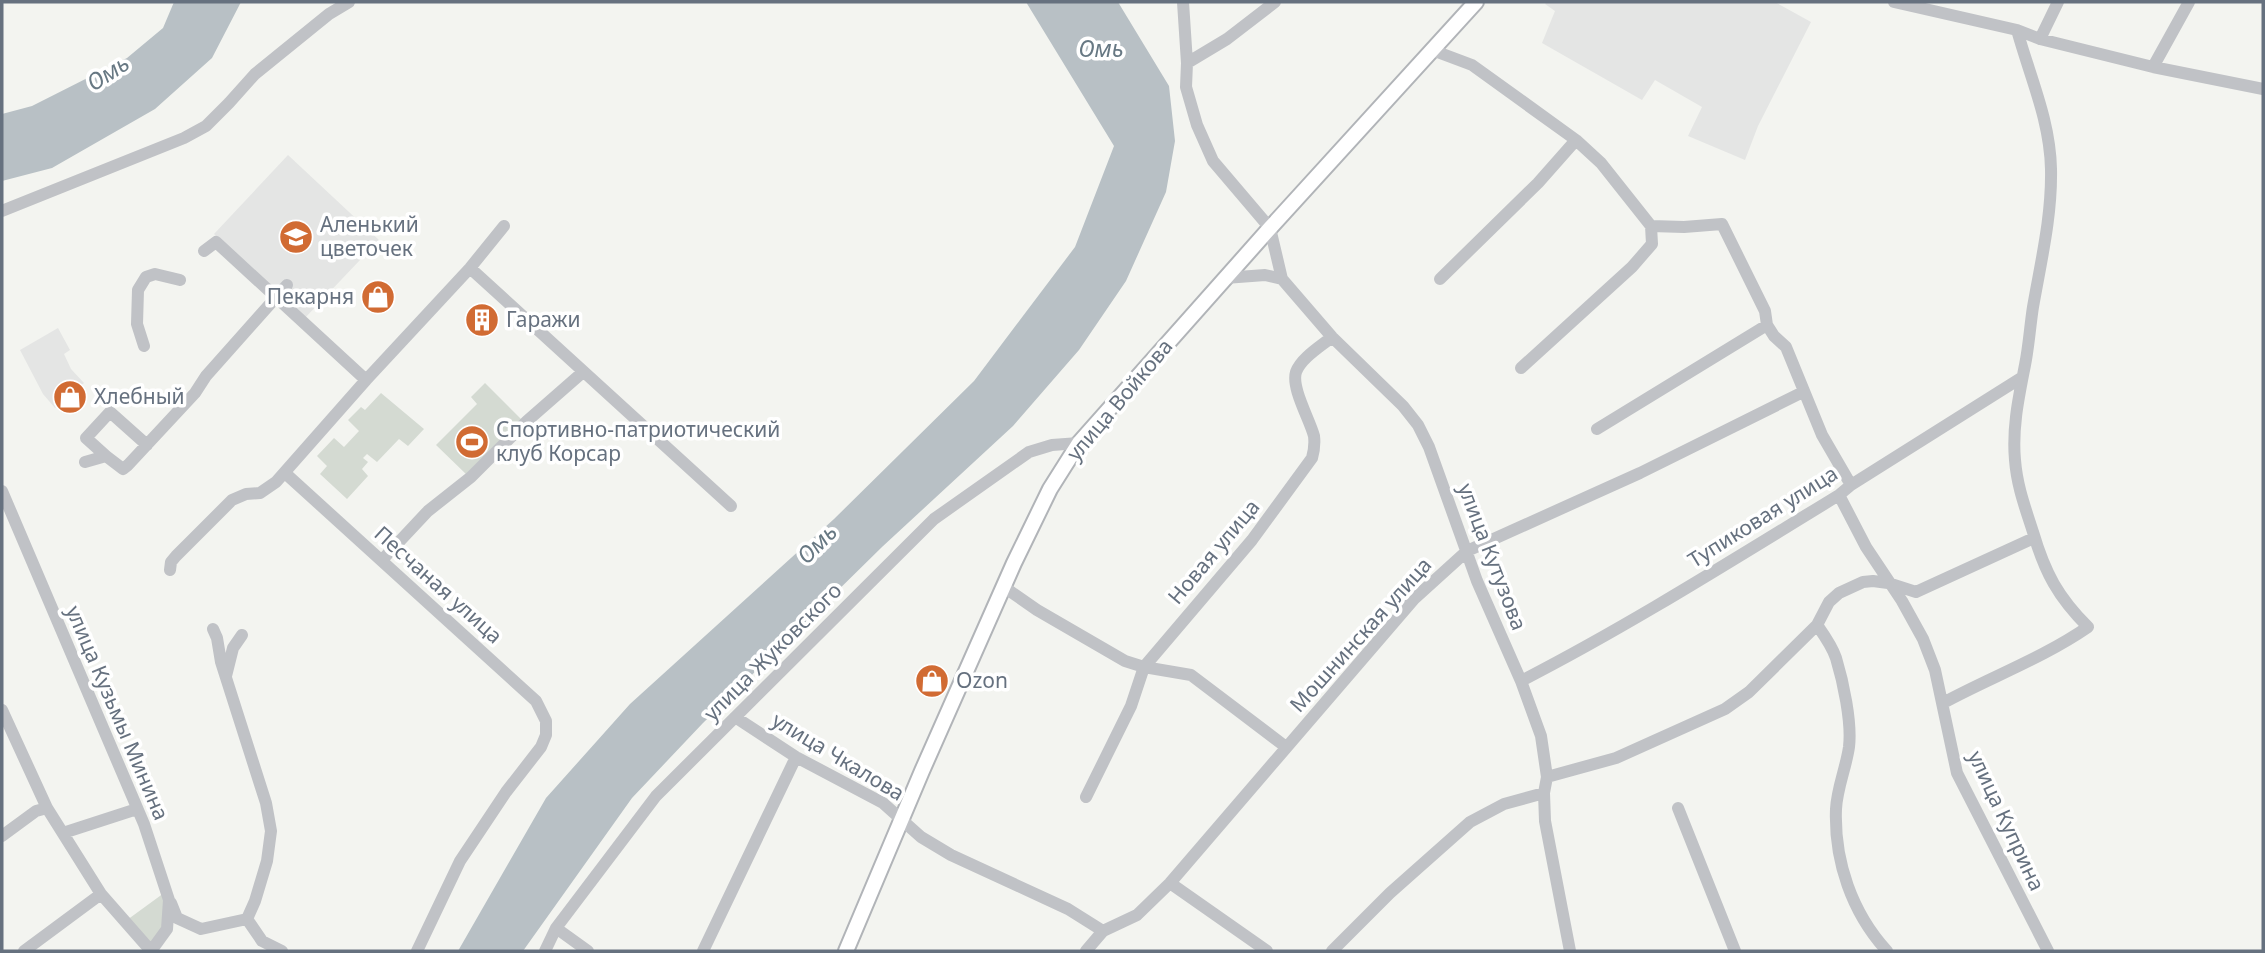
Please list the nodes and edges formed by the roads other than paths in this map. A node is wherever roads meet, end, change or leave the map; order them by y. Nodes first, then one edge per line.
1 (349, 2) edge
2 (1183, 2) edge
3 (1275, 2) edge
4 (1476, 2) edge
5 (1894, 2) edge
6 (2058, 2) edge
7 (2189, 2) edge
8 (1923, 5) edge
9 (2017, 30) junction
10 (2040, 38) junction
11 (1432, 50) junction
12 (1187, 63) junction
13 (2153, 67) junction
14 (2263, 89) edge
15 (1576, 140) junction
16 (2, 211) edge
17 (503, 226) dead end
18 (1651, 226) junction
19 (1270, 228) junction
20 (205, 251) dead end
21 (470, 268) junction
22 (1225, 278) junction
23 (1282, 279) junction
24 (1440, 279) dead end
25 (180, 280) dead end
26 (287, 285) dead end
27 (276, 298) junction
28 (1767, 325) junction
29 (1332, 337) junction
30 (144, 346) dead end
31 (1521, 368) dead end
32 (583, 372) junction
33 (2021, 378) junction
34 (366, 380) junction
35 (1803, 393) junction
36 (1597, 429) dead end
37 (1079, 443) junction
38 (147, 445) junction
39 (106, 456) junction
40 (85, 462) dead end
41 (285, 473) junction
42 (1851, 485) junction
43 (2, 491) edge
44 (1839, 495) junction
45 (731, 506) dead end
46 (2034, 538) junction
47 (1466, 551) junction
48 (382, 560) junction
49 (170, 570) dead end
50 (1888, 583) junction
51 (1004, 587) junction
52 (1817, 625) junction
53 (213, 628) dead end
54 (243, 635) dead end
55 (1144, 667) junction
56 (226, 676) junction
57 (1521, 681) junction
58 (1943, 703) junction
59 (2, 710) edge
60 (735, 717) junction
61 (1286, 747) junction
62 (796, 757) junction
63 (1547, 777) junction
64 (1544, 793) junction
65 (1086, 797) dead end
66 (47, 808) junction
67 (1678, 808) dead end
68 (137, 809) junction
69 (902, 818) junction
70 (63, 833) junction
71 (2, 836) edge
72 (1170, 883) junction
73 (101, 894) junction
74 (169, 900) junction
75 (247, 919) junction
76 (556, 928) junction
77 (167, 929) junction
78 (201, 929) junction
79 (1103, 931) junction
80 (1882, 950) edge
81 (24, 951) edge
82 (151, 951) edge
83 (282, 951) edge
84 (417, 951) edge
85 (545, 951) edge
86 (588, 951) edge
87 (702, 951) edge
88 (846, 951) edge
89 (1086, 951) edge
90 (1267, 951) edge
91 (1332, 951) edge
92 (1570, 951) edge
93 (1735, 951) edge
94 (2048, 951) edge

1 - 16 street
2 - 12 street
3 - 12 street
4 - 11 main road, улица Войкова
5 - 8 street
6 - 10 street
7 - 13 street
8 - 9 street
9 - 10 street
9 - 33 street
10 - 13 street
11 - 15 street
11 - 19 main road, улица Войкова
12 - 19 street
13 - 14 street
15 - 18 street
15 - 24 street
17 - 21 street
18 - 28 street
18 - 31 street
19 - 22 main road, улица Войкова
19 - 23 street, улица Кутузова
20 - 27 street
21 - 32 street
21 - 34 street
22 - 23 street
22 - 37 main road, улица Войкова
23 - 29 street, улица Кутузова
25 - 30 street
26 - 27 street
27 - 34 street
27 - 38 street
28 - 35 street
28 - 36 street
29 - 47 street, улица Кутузова
29 - 55 street, Новая улица
32 - 45 street
32 - 48 street
33 - 42 street, Тупиковая улица
33 - 46 street
34 - 41 street
35 - 42 street
35 - 47 street, Мошнинская улица
37 - 51 main road, улица Войкова
37 - 60 street, улица Жуковского
38 - 39 street
38 - 39 street
39 - 40 street
41 - 48 street, Песчаная улица
41 - 49 street
42 - 44 street, Тупиковая улица
43 - 68 street, улица Кузьмы Минина
44 - 50 street, улица Куприна
44 - 57 street, Тупиковая улица
46 - 50 street
46 - 58 street
47 - 57 street, улица Кутузова
47 - 61 street, Мошнинская улица
48 - 84 street, Песчаная улица
50 - 52 street
50 - 58 street, улица Куприна
51 - 55 street
51 - 69 main road, улица Войкова
52 - 63 street
52 - 80 street
53 - 56 street
54 - 56 street
55 - 61 street
55 - 65 street, Новая улица
56 - 75 street
57 - 63 street, улица Кутузова
58 - 94 street, улица Куприна
59 - 66 street
60 - 62 street, улица Чкалова
60 - 76 street, улица Жуковского
61 - 72 street, Мошнинская улица
62 - 69 street, улица Чкалова
62 - 87 street
63 - 64 street, улица Кутузова
64 - 91 street
64 - 92 street, улица Кутузова
66 - 70 street
66 - 71 street
67 - 93 street
68 - 70 street
68 - 74 street, улица Кузьмы Минина
69 - 79 street, улица Чкалова
69 - 88 main road, улица Войкова
70 - 73 street
72 - 79 street, Мошнинская улица
72 - 90 street
73 - 81 street
73 - 82 street
74 - 77 street, улица Кузьмы Минина
74 - 78 street
75 - 78 street
75 - 83 street
76 - 85 street, улица Жуковского
76 - 86 street
77 - 78 street
77 - 82 street
79 - 89 street, Мошнинская улица

